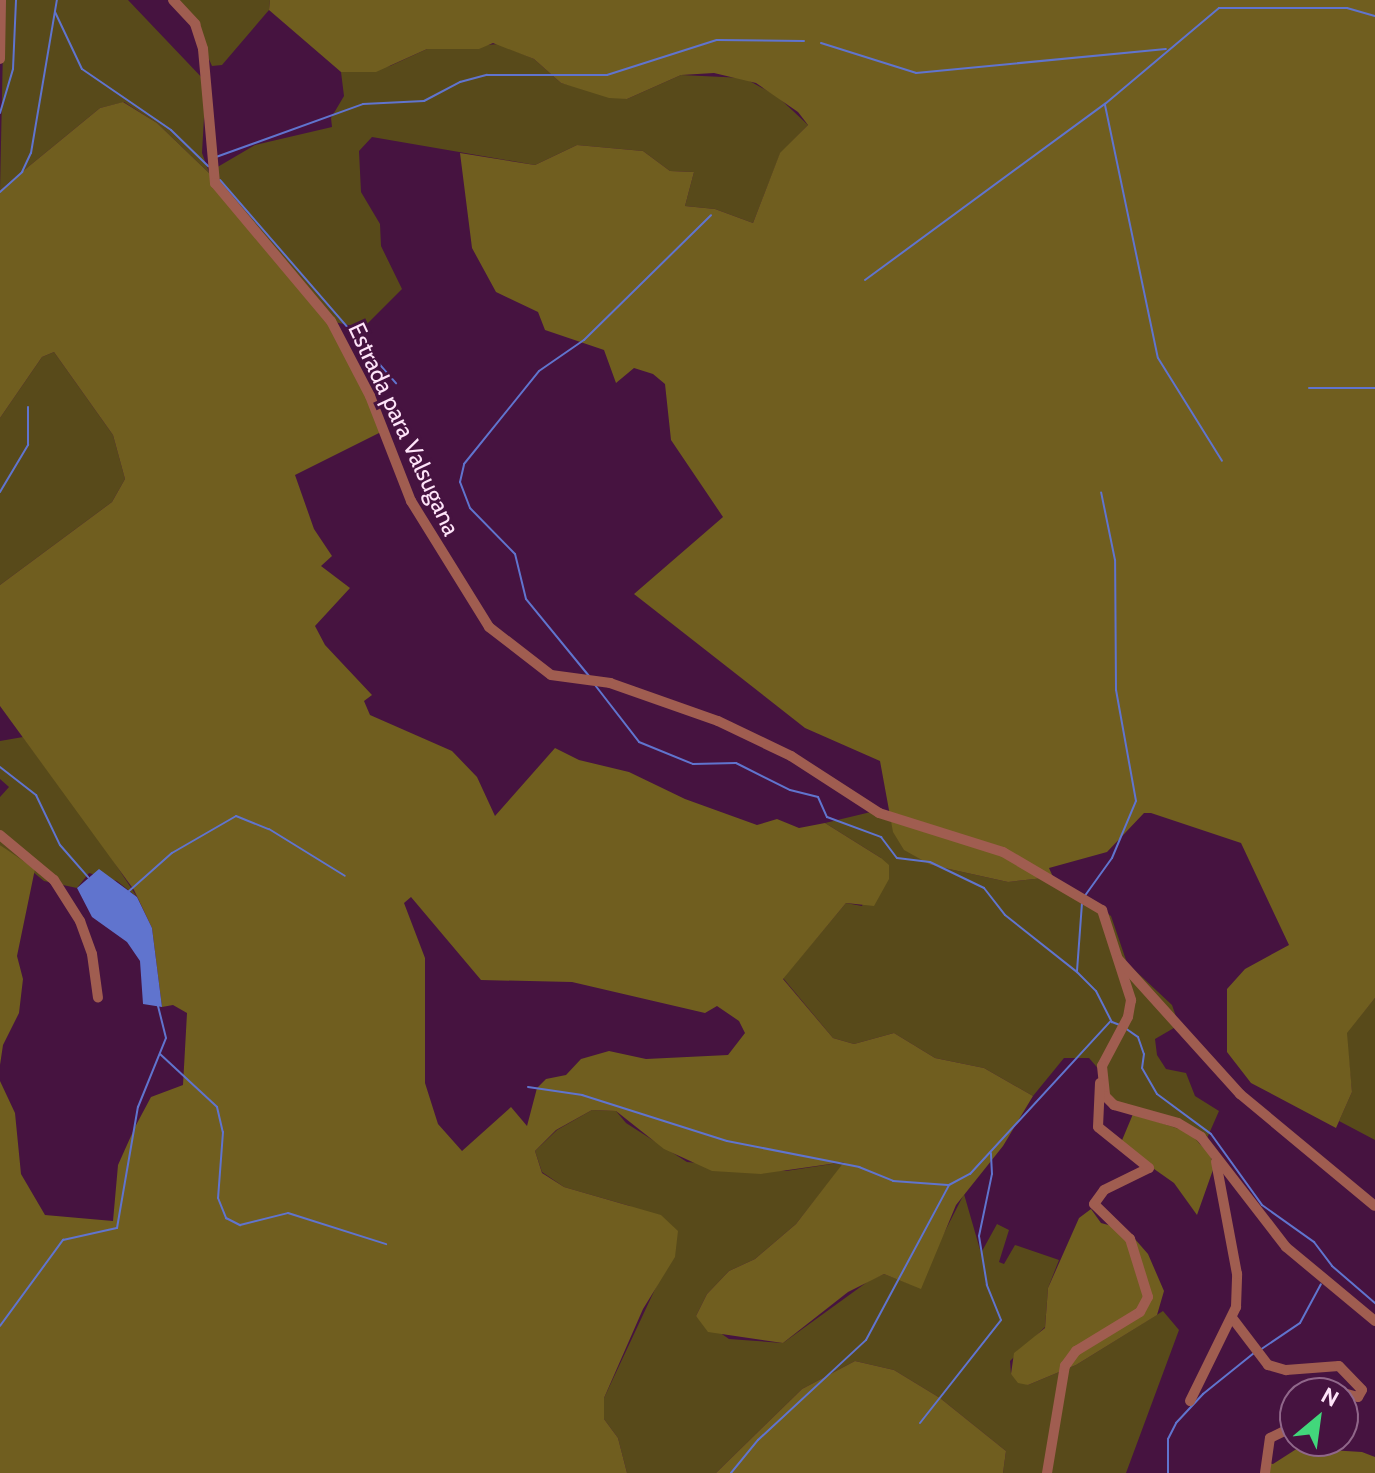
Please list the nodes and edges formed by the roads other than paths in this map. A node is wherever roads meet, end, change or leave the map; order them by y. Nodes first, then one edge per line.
1 (1, 0) edge
2 (173, 0) edge
3 (0, 59) edge
4 (0, 835) edge
5 (1113, 953) junction
6 (98, 998) dead end
7 (1100, 1077) junction
8 (1216, 1160) junction
9 (1375, 1206) edge
10 (1233, 1319) junction
11 (1375, 1321) edge
12 (1350, 1377) edge
13 (1190, 1401) dead end
14 (1279, 1434) edge
15 (1047, 1473) edge
16 (1265, 1473) edge

1 - 3 street
2 - 5 street, Estrada para Valsugana
4 - 6 street
5 - 7 street, Estrada para Valsugana
5 - 9 street
7 - 8 street
7 - 15 street
8 - 10 street
8 - 11 street
10 - 12 street
10 - 13 street
14 - 16 street

